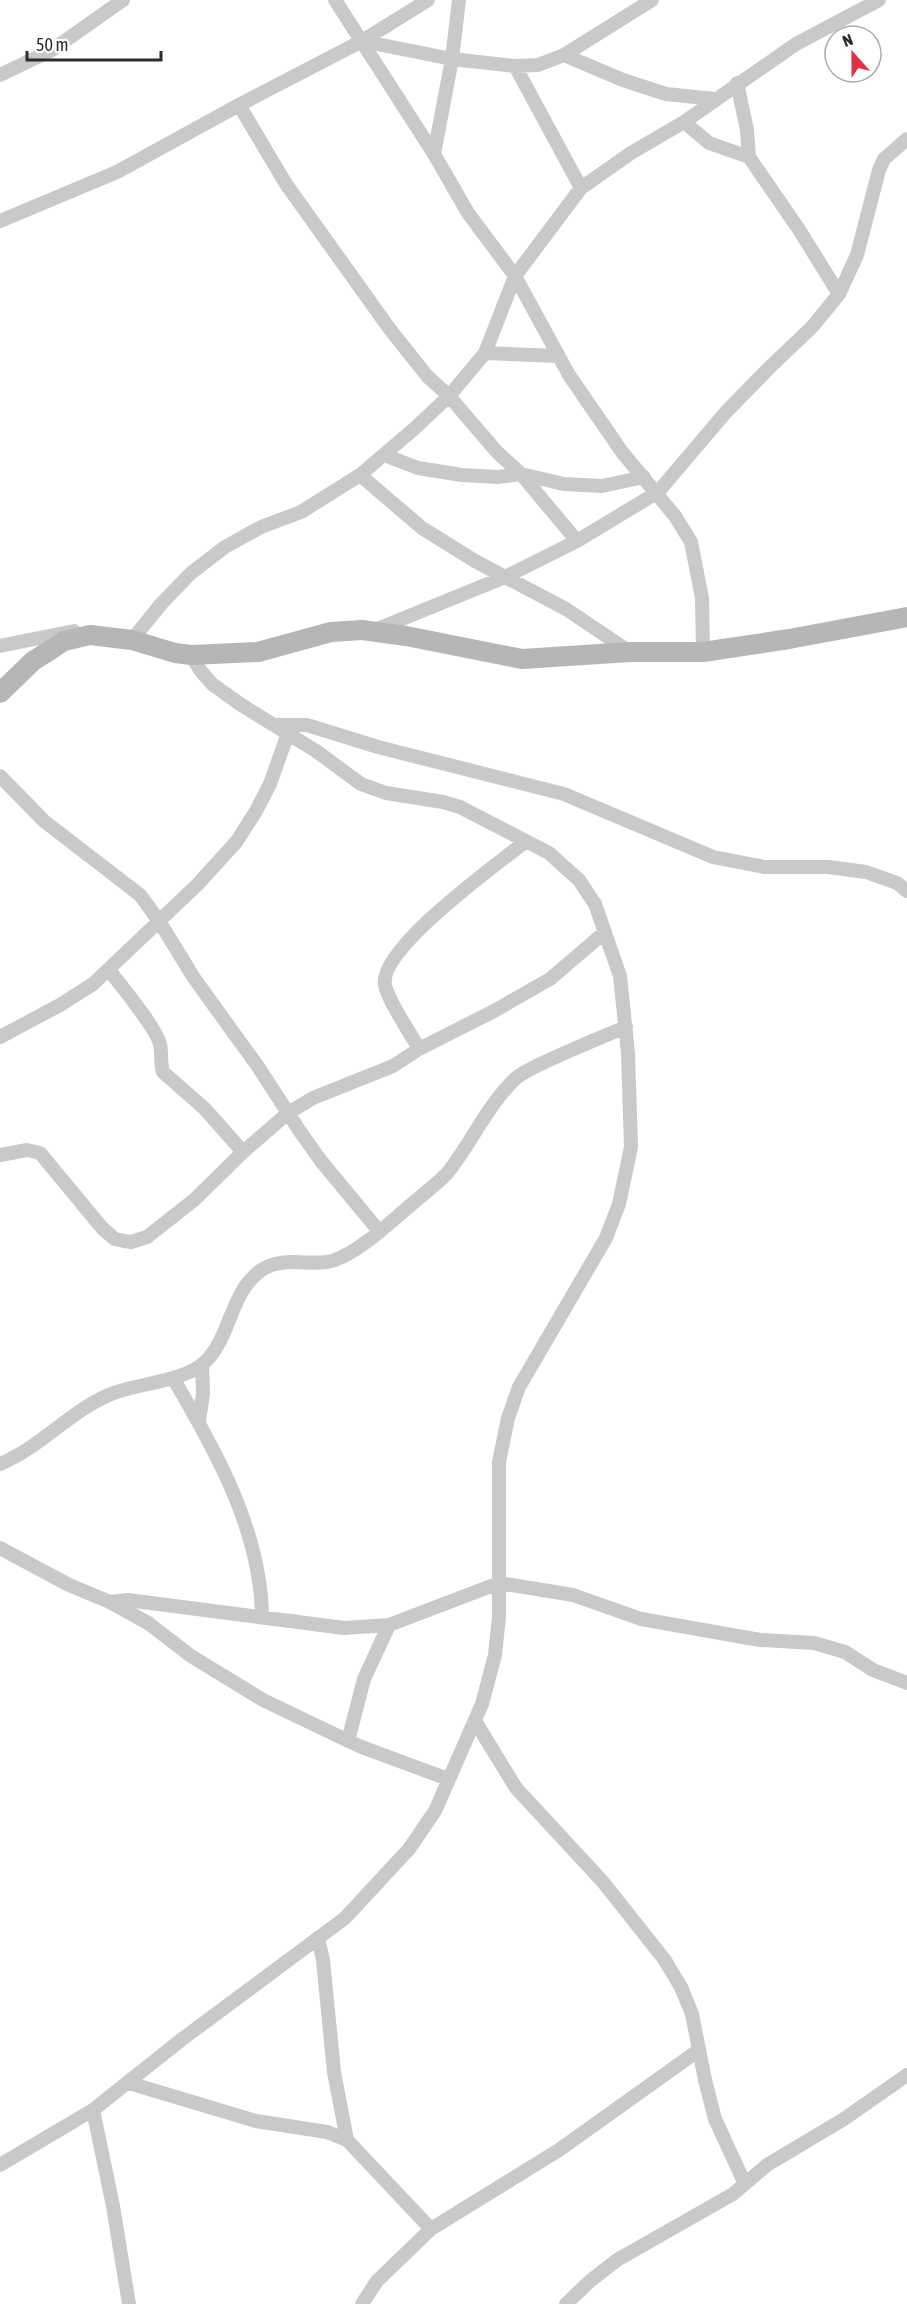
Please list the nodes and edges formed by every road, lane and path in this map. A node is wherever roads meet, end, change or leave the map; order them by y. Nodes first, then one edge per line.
1 (123, 0) edge
2 (335, 0) edge
3 (428, 0) edge
4 (459, 0) edge
5 (652, 0) edge
6 (879, 0) edge
7 (362, 41) junction
8 (564, 55) junction
9 (452, 59) junction
10 (515, 66) junction
11 (0, 75) edge
12 (737, 83) junction
13 (715, 99) junction
14 (239, 105) junction
15 (684, 122) junction
16 (907, 139) edge
17 (434, 154) junction
18 (749, 157) junction
19 (581, 188) junction
20 (0, 221) edge
21 (515, 276) junction
22 (839, 294) junction
23 (485, 353) junction
24 (558, 356) junction
25 (448, 396) junction
26 (384, 455) junction
27 (521, 474) junction
28 (360, 475) junction
29 (644, 477) junction
30 (658, 492) junction
31 (577, 541) junction
32 (505, 577) junction
33 (907, 617) edge
34 (370, 632) junction
35 (90, 635) junction
36 (132, 640) junction
37 (0, 646) edge
38 (630, 652) junction
39 (703, 652) junction
40 (190, 656) junction
41 (0, 693) edge
42 (274, 725) junction
43 (288, 733) junction
44 (0, 776) edge
45 (526, 842) junction
46 (907, 891) edge
47 (159, 921) junction
48 (605, 932) junction
49 (109, 970) junction
50 (626, 1027) junction
51 (0, 1037) edge
52 (419, 1049) junction
53 (288, 1113) junction
54 (243, 1152) junction
55 (0, 1155) edge
56 (379, 1230) junction
57 (202, 1365) junction
58 (173, 1378) junction
59 (199, 1421) junction
60 (0, 1464) edge
61 (0, 1548) edge
62 (499, 1583) junction
63 (110, 1602) junction
64 (262, 1617) junction
65 (389, 1625) junction
66 (907, 1683) edge
67 (475, 1721) junction
68 (348, 1741) junction
69 (448, 1779) junction
70 (318, 1938) junction
71 (699, 2050) junction
72 (907, 2074) edge
73 (129, 2083) junction
74 (93, 2110) junction
75 (347, 2140) junction
76 (0, 2165) edge
77 (745, 2184) junction
78 (430, 2229) junction
79 (129, 2304) edge
80 (362, 2304) edge
81 (566, 2304) edge

1 - 11 street
2 - 7 street
3 - 7 street
4 - 9 street
5 - 8 street
6 - 12 street
7 - 9 street
7 - 14 street
7 - 17 street
8 - 10 street
8 - 13 street
9 - 10 street
9 - 17 street
10 - 19 street
12 - 13 street
12 - 18 street
13 - 15 street
14 - 20 street
14 - 25 street
15 - 18 street
15 - 19 street
16 - 22 street
17 - 21 street
18 - 22 street
19 - 21 street
21 - 23 street
21 - 24 street
22 - 30 street
23 - 24 street
23 - 25 street
24 - 29 street
25 - 26 street
25 - 27 street
26 - 27 street
26 - 28 street
27 - 29 street
27 - 31 street
28 - 32 street
28 - 36 street
29 - 30 street
30 - 31 street
30 - 39 street
31 - 32 street
32 - 34 street
32 - 38 street
33 - 39 street
34 - 38 street
34 - 40 street
35 - 36 street
35 - 37 street
35 - 41 street
36 - 40 street
38 - 39 street
40 - 42 street
42 - 43 street
42 - 46 street
43 - 45 street
43 - 47 street
44 - 47 street
45 - 48 street
45 - 52 street
47 - 49 street
47 - 53 street
48 - 50 street
48 - 52 street
49 - 51 street
49 - 54 street
50 - 56 street
50 - 62 street
52 - 53 street
53 - 54 street
53 - 56 street
54 - 55 street
56 - 57 street
57 - 58 street
57 - 59 street
58 - 59 street
58 - 60 street
59 - 64 street
61 - 63 street
62 - 65 street
62 - 66 street
62 - 67 street
63 - 64 street
63 - 68 street
64 - 65 street
65 - 68 street
67 - 69 street
67 - 71 street
68 - 69 street
69 - 70 street
70 - 73 street
70 - 75 street
71 - 77 street
71 - 78 street
72 - 77 street
73 - 74 street
73 - 75 street
74 - 76 street
74 - 79 street
75 - 78 street
77 - 81 street
78 - 80 street

